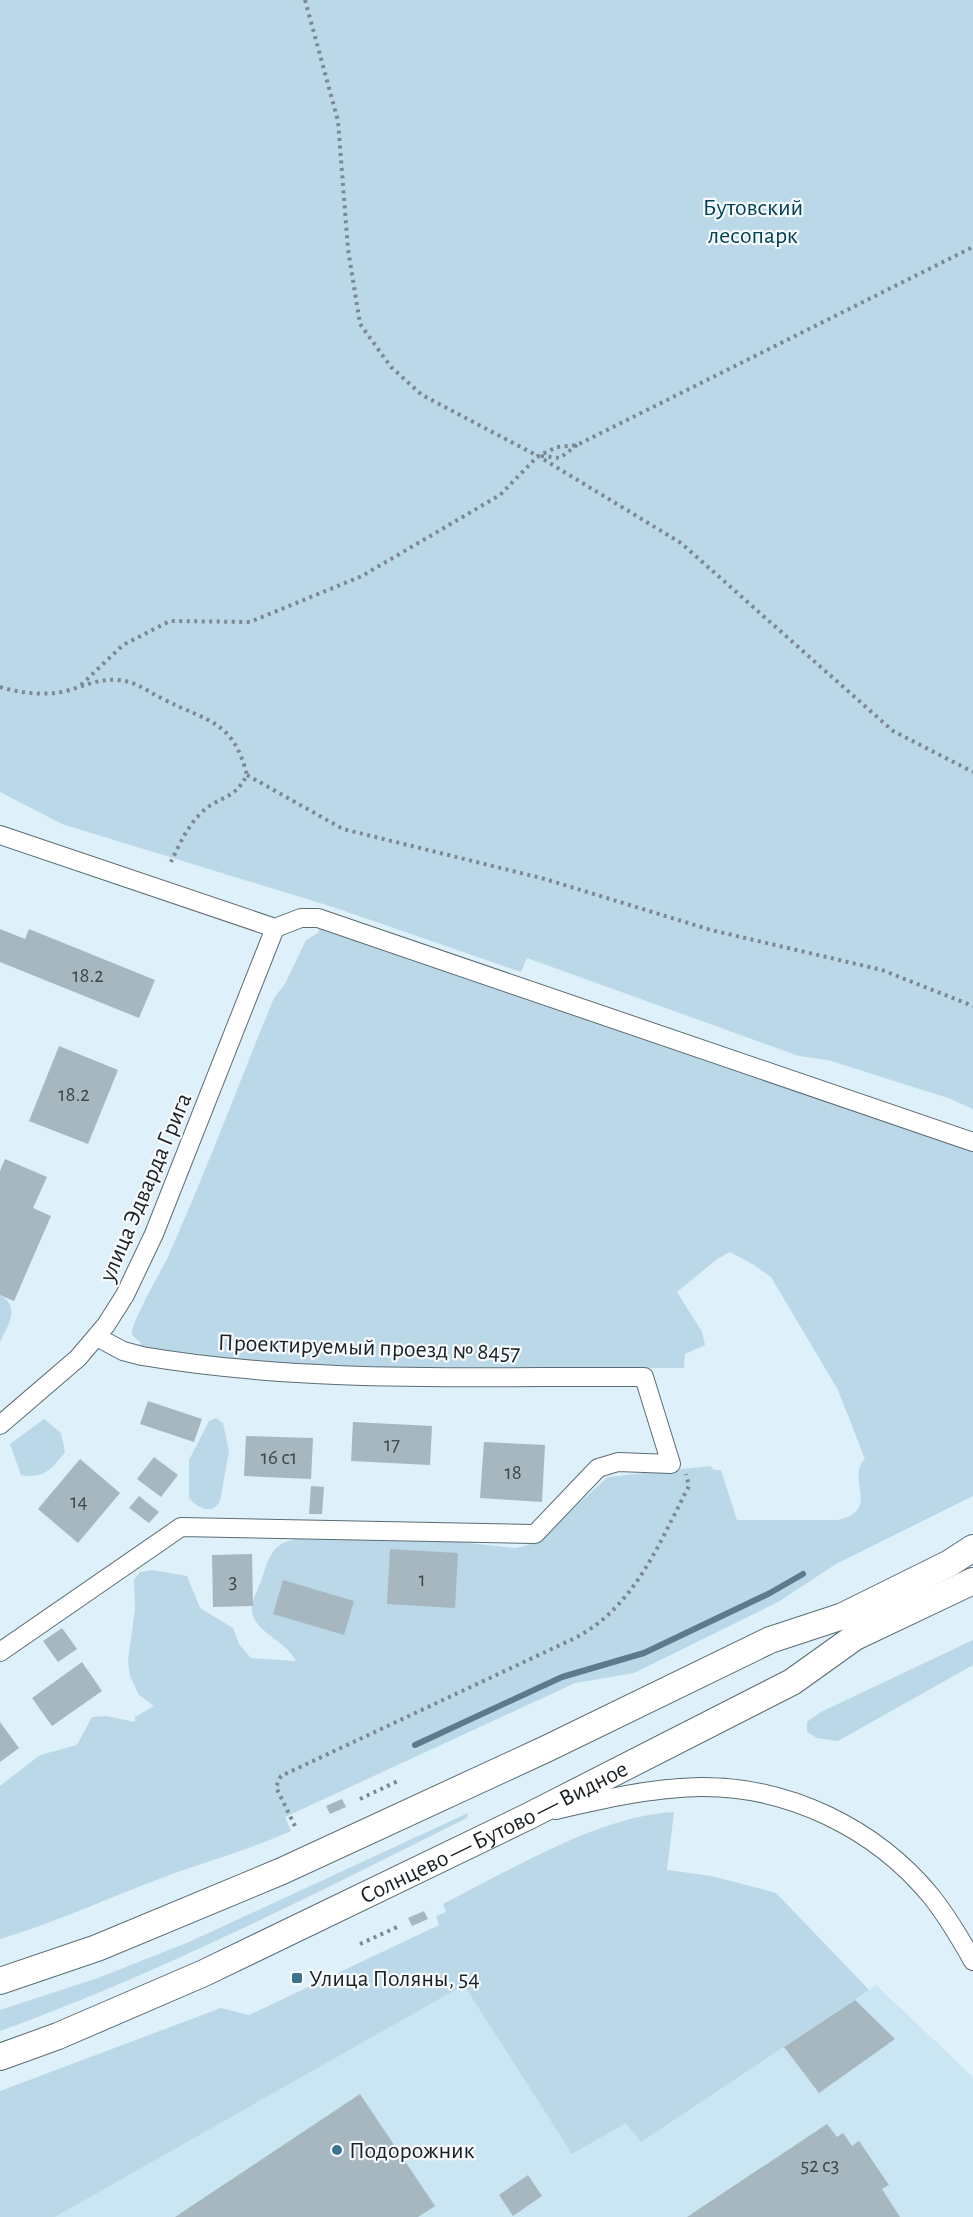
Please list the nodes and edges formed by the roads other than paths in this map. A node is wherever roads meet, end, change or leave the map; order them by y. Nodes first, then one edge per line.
1 (0, 835) edge
2 (275, 928) junction
3 (973, 1142) edge
4 (97, 1338) junction
5 (0, 1425) edge
6 (973, 1548) edge
7 (973, 1581) edge
8 (0, 1652) edge
9 (527, 1817) junction
10 (973, 1961) edge
11 (0, 1981) edge
12 (0, 2057) edge

1 - 2 street
2 - 3 street
2 - 4 street, улица Эдварда Грига
4 - 5 street, улица Эдварда Грига
4 - 8 street, Проектируемый проезд № 8457
6 - 11 main road
7 - 9 main road, Солнцево — Бутово — Видное
9 - 10 street
9 - 12 main road, Солнцево — Бутово — Видное

